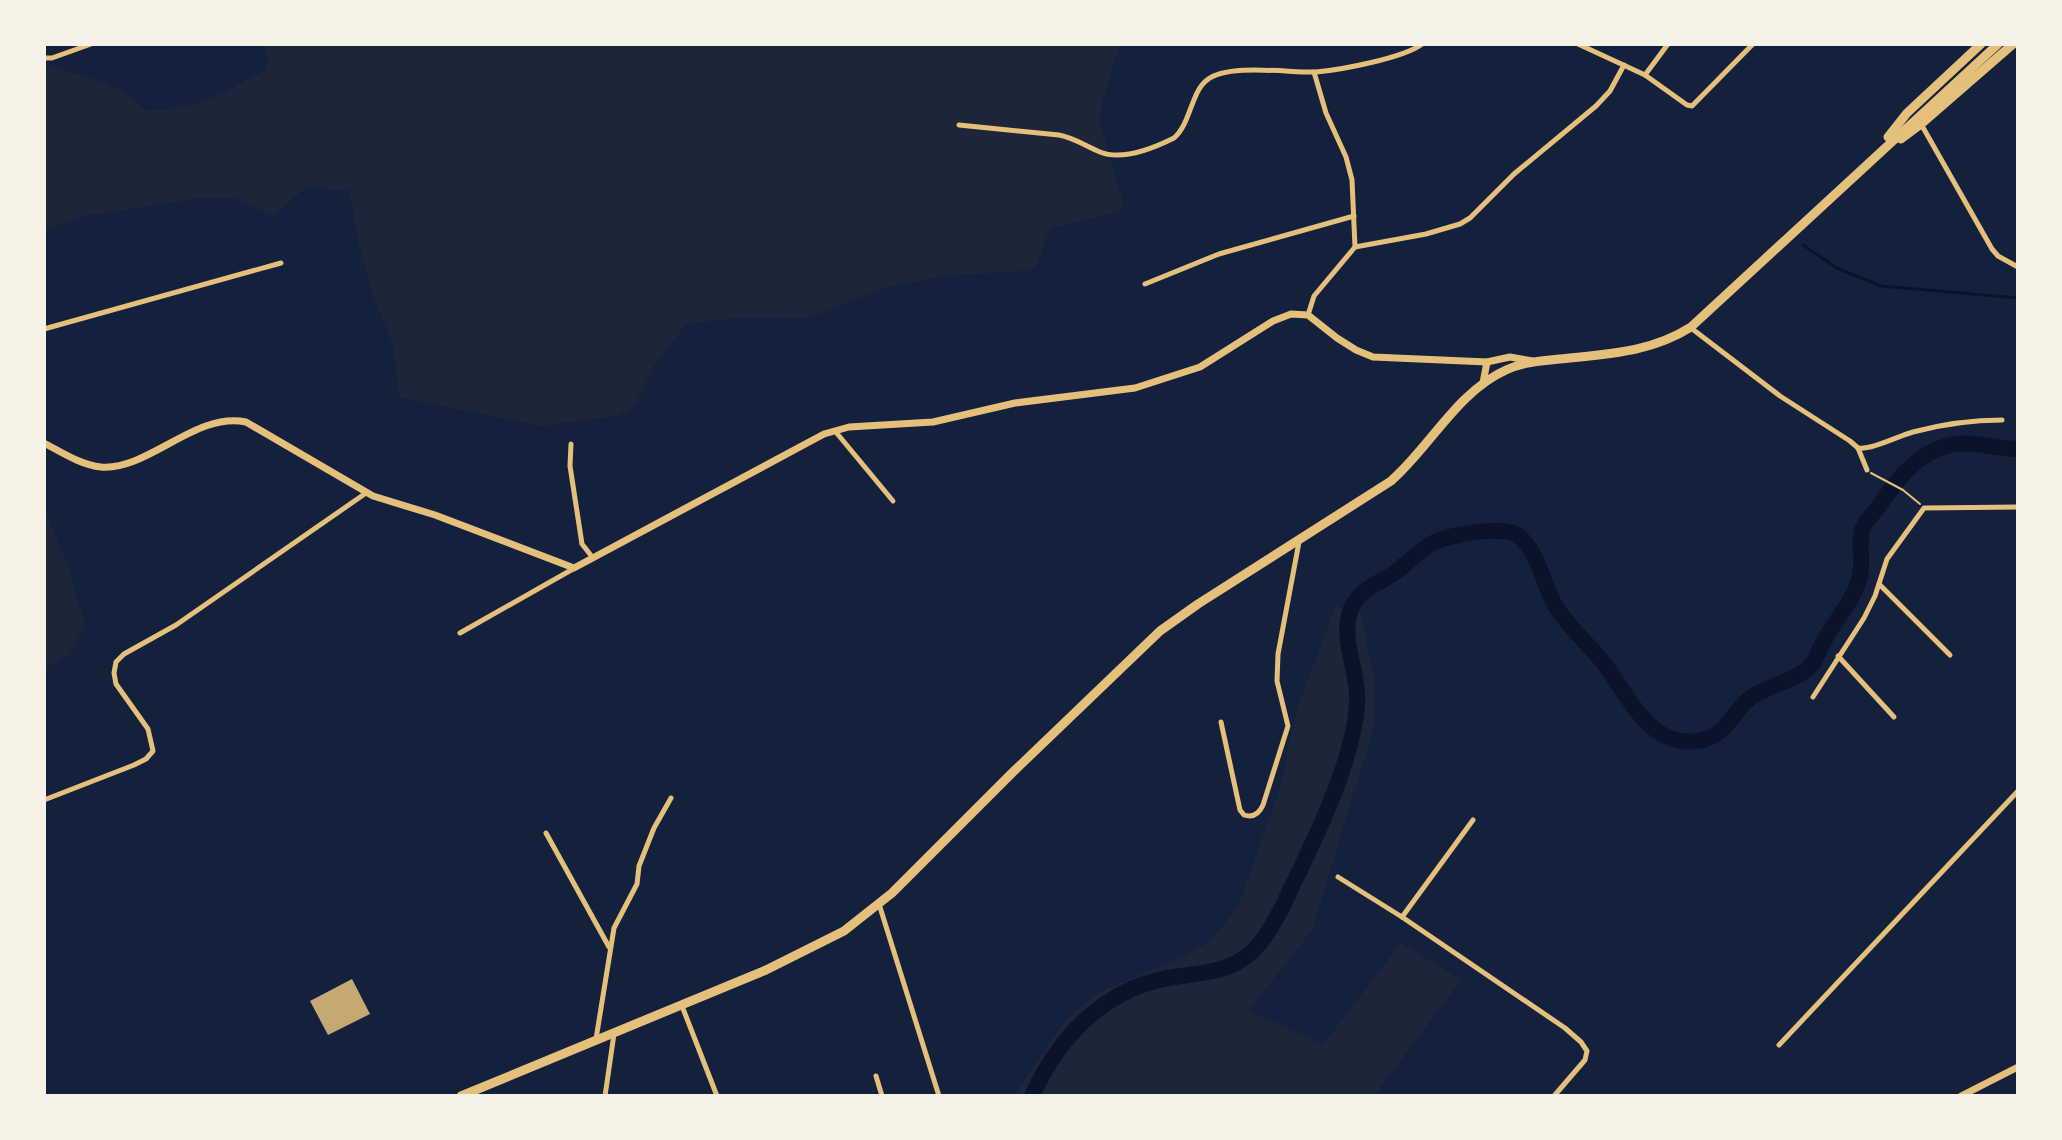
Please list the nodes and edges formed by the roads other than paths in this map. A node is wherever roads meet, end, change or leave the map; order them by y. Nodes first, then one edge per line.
1 (91, 44) edge
2 (1422, 44) edge
3 (1578, 44) edge
4 (1668, 44) edge
5 (1753, 44) edge
6 (1981, 44) edge
7 (1998, 44) edge
8 (2013, 44) edge
9 (44, 58) edge
10 (1624, 65) junction
11 (1314, 72) junction
12 (1645, 75) junction
13 (1921, 124) junction
14 (959, 125) dead end
15 (1871, 159) junction
16 (1354, 216) junction
17 (1355, 247) junction
18 (281, 263) dead end
19 (2018, 267) edge
20 (1145, 284) dead end
21 (1308, 315) junction
22 (1691, 327) junction
23 (44, 329) edge
24 (1535, 361) junction
25 (1487, 362) junction
26 (1483, 383) junction
27 (2002, 420) dead end
28 (834, 431) junction
29 (44, 443) edge
30 (571, 444) dead end
31 (1858, 448) junction
32 (1867, 470) road end
33 (366, 493) junction
34 (893, 501) dead end
35 (2018, 507) edge
36 (1299, 540) junction
37 (593, 558) junction
38 (574, 568) junction
39 (1879, 584) junction
40 (460, 633) dead end
41 (1950, 655) dead end
42 (1838, 656) junction
43 (1813, 697) dead end
44 (1894, 717) dead end
45 (1221, 722) dead end
46 (2018, 791) edge
47 (671, 798) dead end
48 (44, 800) edge
49 (1473, 820) dead end
50 (546, 833) dead end
51 (1338, 877) dead end
52 (879, 904) junction
53 (1402, 917) junction
54 (609, 947) junction
55 (682, 1005) junction
56 (614, 1033) junction
57 (595, 1040) junction
58 (1779, 1045) dead end
59 (2018, 1067) edge
60 (876, 1076) dead end
61 (461, 1096) edge
62 (605, 1096) edge
63 (717, 1096) edge
64 (882, 1096) edge
65 (939, 1096) edge
66 (1554, 1096) edge
67 (1961, 1096) edge

1 - 9 street
2 - 11 street
3 - 10 street
4 - 12 street
5 - 12 street
6 - 15 highway
7 - 15 highway
8 - 13 highway
10 - 12 street
10 - 17 street
11 - 14 street
11 - 16 street
13 - 15 highway
13 - 19 street
15 - 22 highway
16 - 17 street
16 - 20 street
17 - 21 street
18 - 23 street
21 - 25 street
21 - 28 street
22 - 24 highway
22 - 31 street
24 - 25 street
24 - 26 highway
25 - 26 street
26 - 36 highway
27 - 31 street
28 - 34 street
28 - 37 street
29 - 33 street
30 - 37 street
31 - 32 street
33 - 38 street
33 - 48 street
35 - 39 street
36 - 45 street
36 - 52 highway
37 - 38 street
38 - 40 street
39 - 41 street
39 - 42 street
42 - 43 street
42 - 44 street
46 - 58 street
47 - 54 street
49 - 53 street
50 - 54 street
51 - 53 street
52 - 55 highway
52 - 65 street
53 - 66 street
54 - 57 street
55 - 56 highway
55 - 63 street
56 - 57 highway
56 - 62 street
57 - 61 highway
59 - 67 street
60 - 64 street

